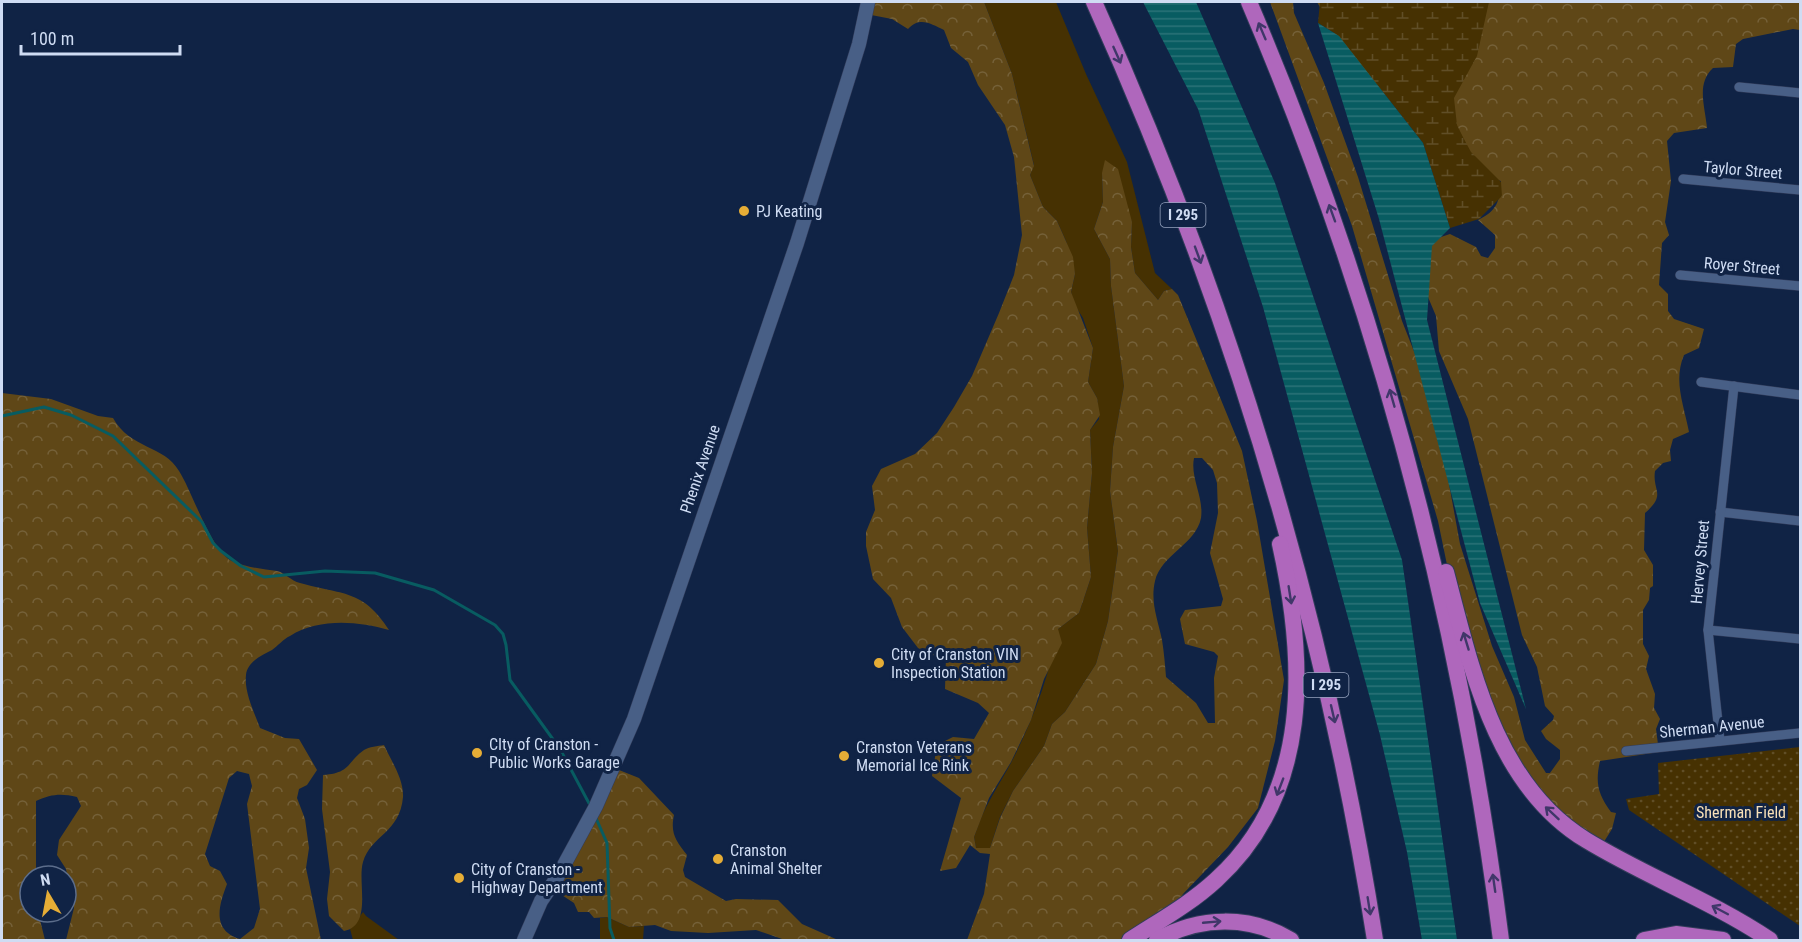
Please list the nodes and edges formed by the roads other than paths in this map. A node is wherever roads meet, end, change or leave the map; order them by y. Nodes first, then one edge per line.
1 (868, 2) edge
2 (1094, 2) edge
3 (1249, 2) edge
4 (1739, 87) dead end
5 (1800, 93) edge
6 (1683, 179) dead end
7 (1800, 190) edge
8 (1680, 275) dead end
9 (1800, 286) edge
10 (1701, 382) dead end
11 (1734, 386) junction
12 (1800, 395) edge
13 (1259, 434) junction
14 (1408, 455) junction
15 (1720, 512) junction
16 (1800, 521) edge
17 (1708, 630) junction
18 (1800, 639) edge
19 (1800, 733) edge
20 (1719, 741) junction
21 (1626, 751) dead end
22 (525, 936) edge
23 (1130, 940) edge
24 (1157, 940) edge
25 (1291, 940) edge
26 (1375, 940) edge
27 (1501, 940) edge
28 (1644, 940) edge
29 (1723, 940) edge
30 (1770, 940) edge

1 - 22 main road, Phenix Avenue
2 -> 13 highway, I 295
14 -> 3 highway
4 - 5 street
6 - 7 street, Taylor Street
8 - 9 street, Royer Street
10 - 11 street
11 - 12 street
11 - 15 street, Hervey Street
13 -> 23 highway
13 -> 26 highway, I 295
27 -> 14 highway
30 -> 14 highway
15 - 16 street
15 - 17 street, Hervey Street
17 - 18 street
17 - 20 street, Hervey Street
19 - 20 street, Sherman Avenue
20 - 21 street, Sherman Avenue
24 -> 25 highway
28 - 29 highway

